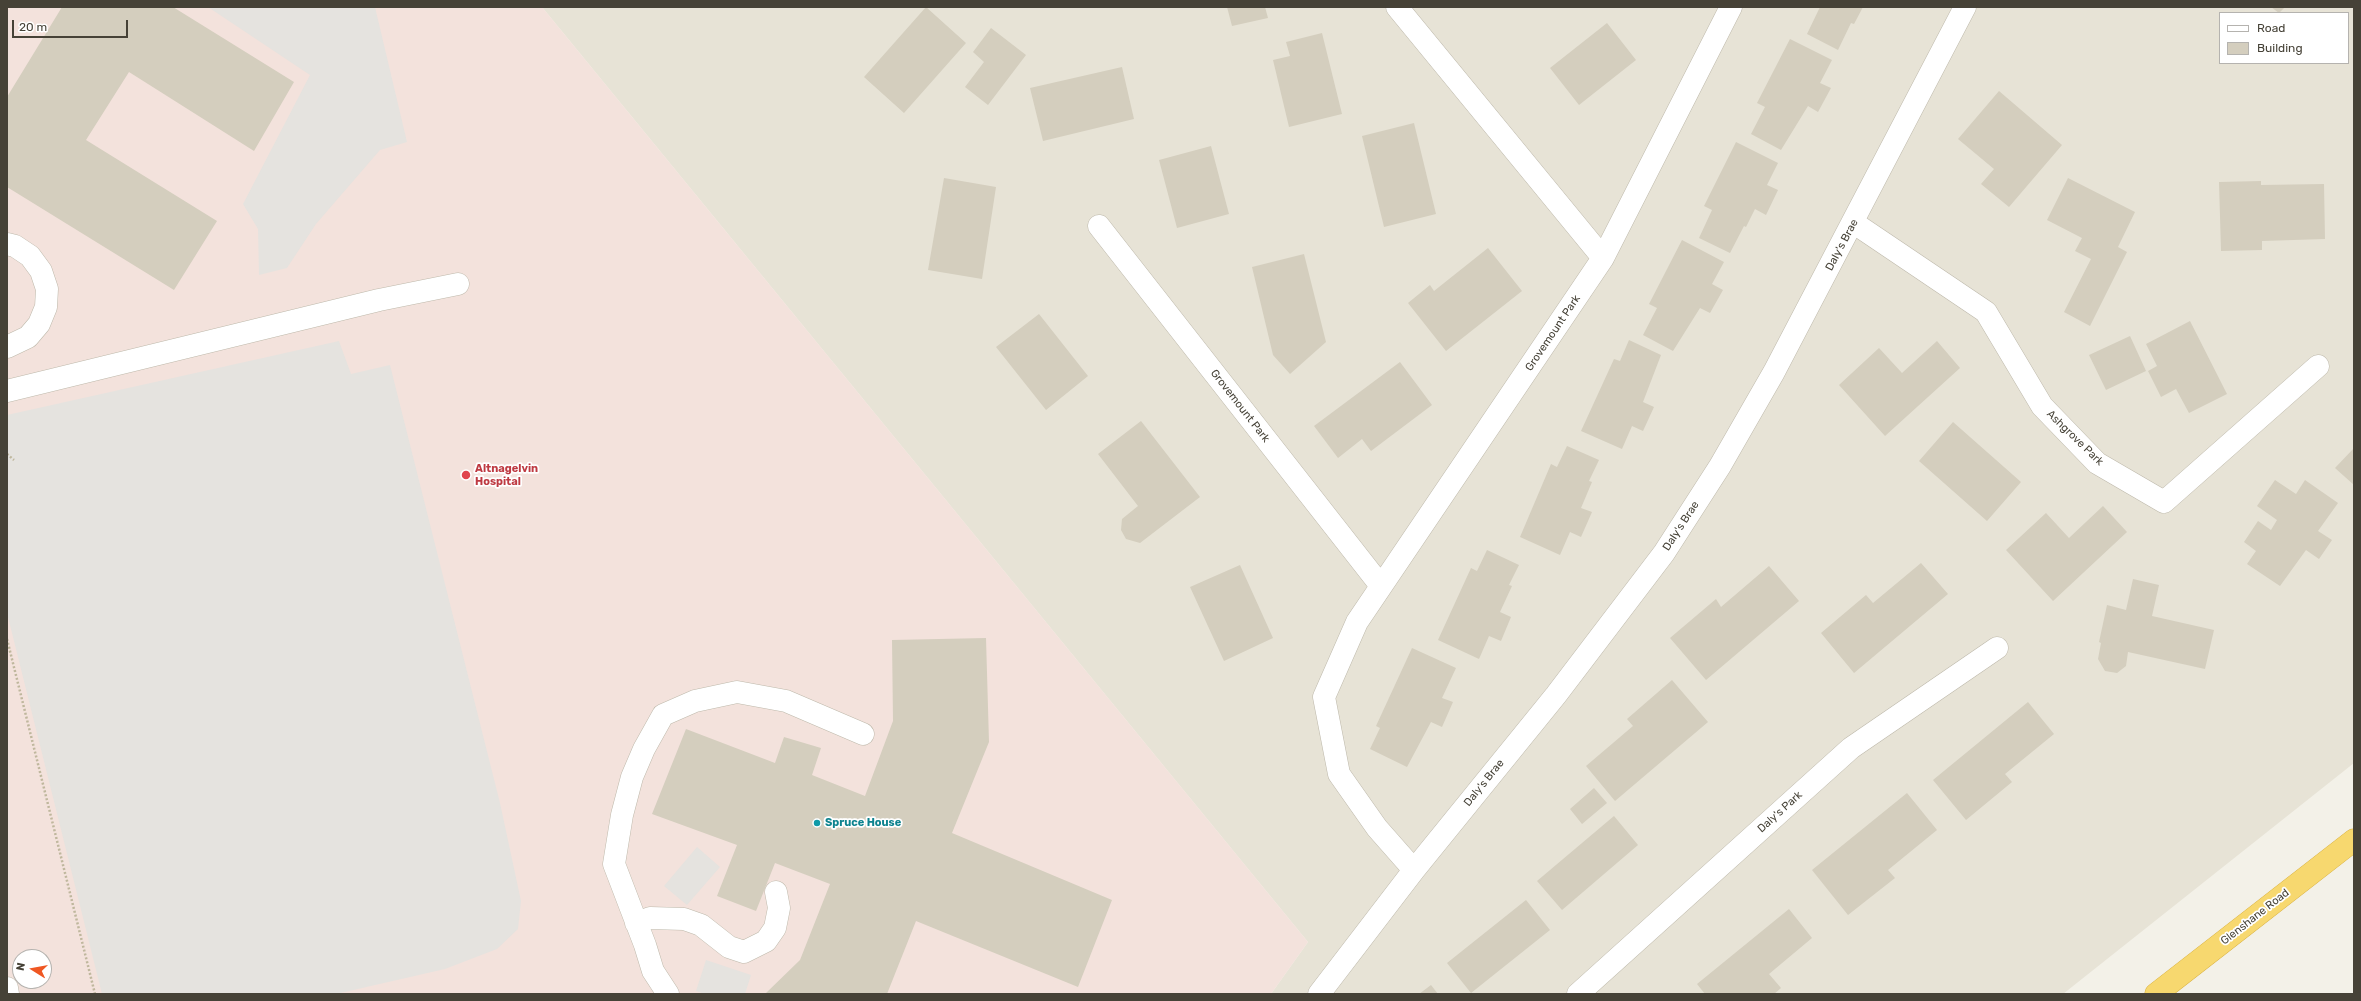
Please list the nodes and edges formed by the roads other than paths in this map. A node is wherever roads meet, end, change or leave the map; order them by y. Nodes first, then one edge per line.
1 (1397, 7) edge
2 (1731, 7) edge
3 (1965, 7) edge
4 (1854, 223) junction
5 (1099, 226) dead end
6 (7, 244) edge
7 (1603, 258) junction
8 (458, 284) dead end
9 (7, 347) edge
10 (2318, 366) dead end
11 (7, 391) edge
12 (1381, 586) junction
13 (1997, 648) dead end
14 (863, 734) dead end
15 (2354, 840) edge
16 (1414, 870) junction
17 (776, 892) dead end
18 (636, 923) junction
19 (7, 988) edge
20 (8, 994) edge
21 (668, 994) edge
22 (1320, 994) edge
23 (1578, 994) edge
24 (2156, 994) edge

1 - 7 street
2 - 7 street, Grovemount Park
3 - 4 street, Daly's Brae
4 - 10 street, Ashgrove Park
4 - 16 street, Daly's Brae
5 - 12 street, Grovemount Park
6 - 9 street
7 - 12 street, Grovemount Park
8 - 11 street
12 - 16 street, Grovemount Park
13 - 23 street, Daly's Park
14 - 18 street
15 - 24 highway, Glenshane Road
16 - 22 street, Daly's Brae
17 - 18 street
18 - 21 street
19 - 20 street

